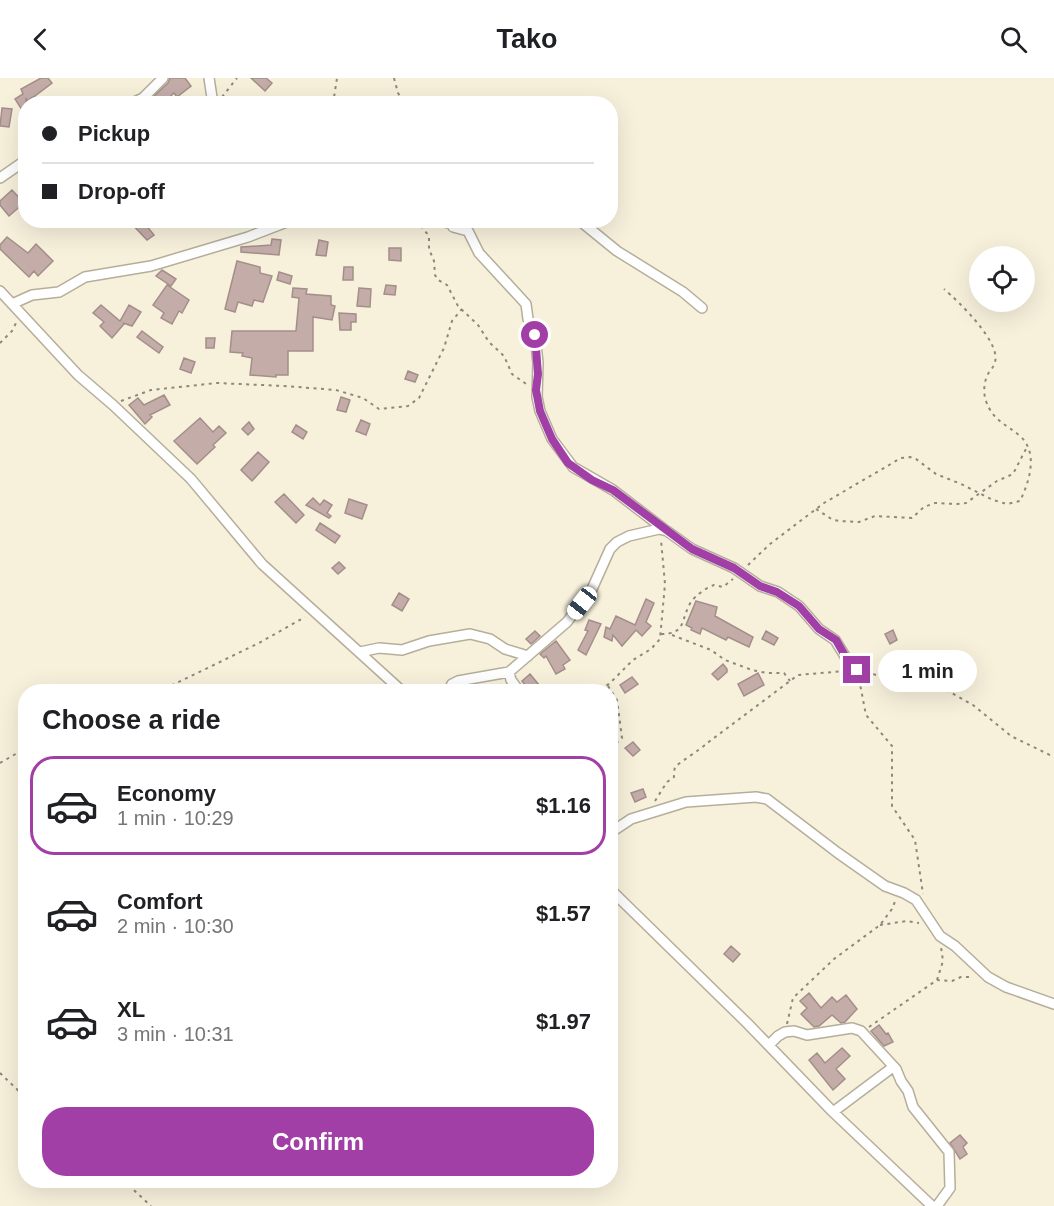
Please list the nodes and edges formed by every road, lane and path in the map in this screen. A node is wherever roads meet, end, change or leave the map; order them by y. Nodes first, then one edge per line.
1 (164, 78) edge
2 (209, 78) edge
3 (237, 78) edge
4 (337, 78) edge
5 (393, 78) edge
6 (145, 96) edge
7 (213, 96) edge
8 (222, 96) edge
9 (334, 96) edge
10 (400, 96) edge
11 (18, 166) edge
12 (0, 178) edge
13 (271, 228) edge
14 (422, 228) edge
15 (457, 228) edge
16 (589, 228) edge
17 (944, 289) dead end
18 (0, 291) edge
19 (12, 304) junction
20 (702, 308) dead end
21 (462, 309) junction
22 (21, 314) junction
23 (0, 343) edge
24 (537, 394) junction
25 (113, 405) junction
26 (1027, 447) junction
27 (979, 492) junction
28 (815, 509) junction
29 (664, 529) junction
30 (740, 572) junction
31 (312, 610) junction
32 (661, 634) junction
33 (669, 634) junction
34 (360, 652) junction
35 (528, 656) junction
36 (857, 670) junction
37 (509, 672) junction
38 (790, 681) junction
39 (174, 684) edge
40 (394, 684) edge
41 (452, 684) edge
42 (514, 684) edge
43 (609, 684) edge
44 (618, 708) edge
45 (618, 742) edge
46 (18, 753) edge
47 (1054, 757) edge
48 (0, 764) edge
49 (658, 812) junction
50 (618, 828) edge
51 (899, 891) junction
52 (618, 897) edge
53 (927, 915) junction
54 (880, 924) junction
55 (939, 934) junction
56 (988, 978) junction
57 (937, 980) junction
58 (1054, 1004) edge
59 (861, 1031) junction
60 (785, 1032) junction
61 (769, 1045) junction
62 (893, 1067) junction
63 (0, 1073) edge
64 (18, 1090) edge
65 (833, 1112) junction
66 (132, 1188) edge
67 (151, 1206) edge
68 (932, 1206) edge
69 (937, 1206) edge

1 - 6 street
2 - 7 street
3 - 8 path
4 - 9 path
5 - 10 path
11 - 12 street
13 - 19 street
14 - 21 path
15 - 24 street
16 - 20 street
17 - 26 path
18 - 19 street
19 - 22 street
21 - 24 path
21 - 25 path
22 - 23 path
22 - 25 street
24 - 29 street
25 - 31 street
26 - 27 path
26 - 27 path
27 - 28 path
27 - 28 path
28 - 30 path
29 - 30 street
29 - 32 path
29 - 35 street
30 - 33 path
30 - 36 street
31 - 34 street
31 - 39 path
32 - 33 path
32 - 43 path
33 - 38 path
34 - 35 street
34 - 40 street
35 - 37 street
36 - 38 path
36 - 47 path
36 - 53 path
37 - 41 street
37 - 42 street
38 - 49 path
44 - 45 path
46 - 48 path
49 - 50 street
49 - 51 street
51 - 53 street
51 - 54 path
52 - 61 street
53 - 55 street
54 - 55 path
54 - 60 path
55 - 56 street
55 - 57 path
56 - 57 path
56 - 58 street
57 - 59 path
59 - 60 street
59 - 62 street
60 - 61 street
61 - 65 street
62 - 65 street
62 - 69 street
63 - 64 path
65 - 68 street
66 - 67 path

